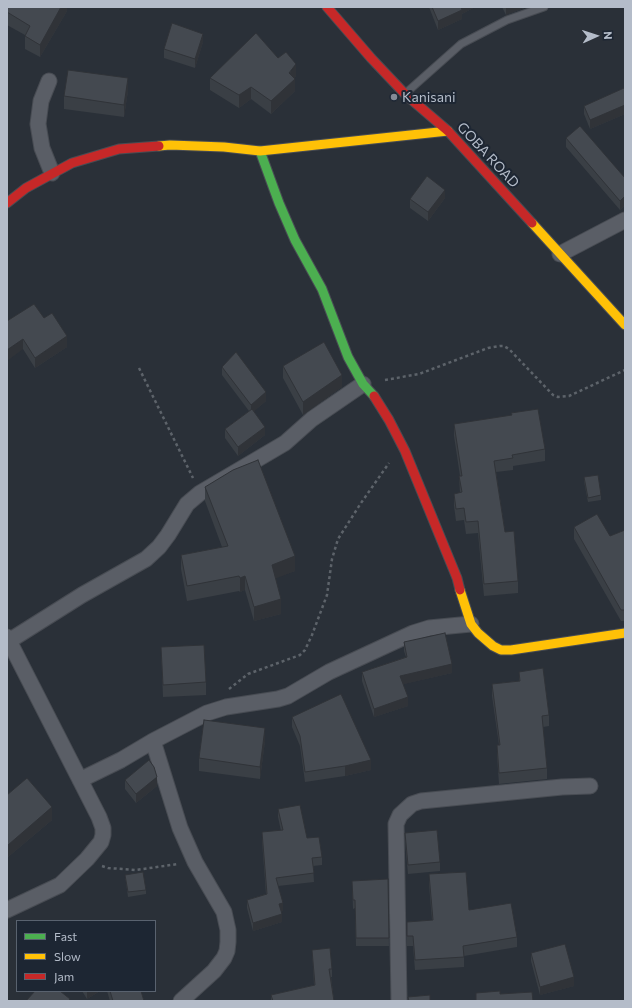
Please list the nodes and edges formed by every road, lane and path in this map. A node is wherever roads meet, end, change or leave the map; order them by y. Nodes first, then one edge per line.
1 (327, 7) edge
2 (544, 7) edge
3 (49, 81) dead end
4 (405, 94) junction
5 (448, 131) junction
6 (260, 152) junction
7 (52, 173) junction
8 (7, 203) edge
9 (625, 220) edge
10 (560, 254) junction
11 (625, 325) edge
12 (139, 368) dead end
13 (625, 370) edge
14 (363, 384) junction
15 (402, 445) junction
16 (200, 493) junction
17 (471, 624) junction
18 (625, 633) edge
19 (8, 639) edge
20 (227, 690) dead end
21 (153, 741) junction
22 (80, 780) junction
23 (590, 786) dead end
24 (88, 859) junction
25 (195, 862) junction
26 (7, 910) edge
27 (181, 1001) edge
28 (399, 1001) edge

1 - 4 street, GOBA ROAD
2 - 4 lane
3 - 7 street
4 - 5 street, GOBA ROAD
5 - 6 street
5 - 10 street, GOBA ROAD
6 - 7 street
6 - 14 street
7 - 8 street
9 - 10 street
10 - 11 street, GOBA ROAD
12 - 16 path
13 - 14 path
14 - 15 street
14 - 16 street
15 - 17 street
15 - 20 path
16 - 19 street
17 - 18 street
17 - 21 street
19 - 22 street
21 - 22 street
21 - 25 street
22 - 24 street
23 - 28 street
24 - 25 path
24 - 26 street
25 - 27 street

